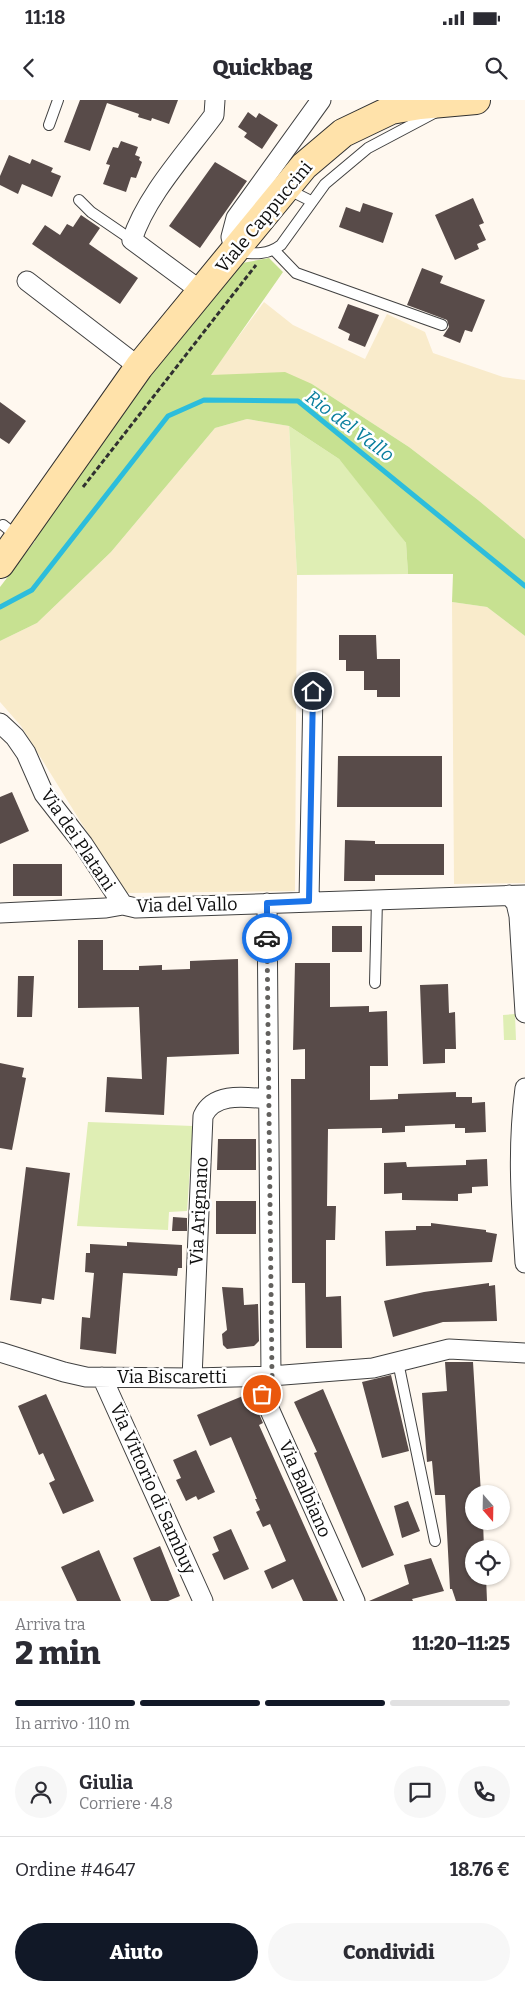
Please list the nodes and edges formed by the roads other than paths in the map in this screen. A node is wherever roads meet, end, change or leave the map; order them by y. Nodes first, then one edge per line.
1 (58, 100) edge
2 (215, 100) edge
3 (321, 100) edge
4 (456, 100) edge
5 (476, 100) edge
6 (48, 125) dead end
7 (285, 188) junction
8 (79, 200) dead end
9 (311, 201) junction
10 (132, 240) junction
11 (270, 251) junction
12 (235, 252) junction
13 (27, 281) dead end
14 (201, 291) junction
15 (442, 325) dead end
16 (139, 367) junction
17 (0, 564) edge
18 (313, 691) dead end
19 (1, 723) edge
20 (517, 895) edge
21 (376, 898) junction
22 (309, 901) junction
23 (267, 903) junction
24 (123, 905) junction
25 (0, 913) edge
26 (375, 983) dead end
27 (525, 1013) edge
28 (525, 1088) edge
29 (268, 1098) junction
30 (525, 1263) edge
31 (0, 1352) edge
32 (525, 1353) edge
33 (398, 1362) junction
34 (102, 1377) junction
35 (263, 1377) junction
36 (192, 1378) junction
37 (435, 1541) dead end
38 (203, 1601) edge
39 (354, 1601) edge

1 - 6 lane
2 - 10 street
3 - 12 street
4 - 5 main road, Viale Cappuccini
4 - 7 main road, Viale Cappuccini
4 - 9 lane
7 - 9 lane
7 - 12 main road, Viale Cappuccini
8 - 10 lane
9 - 11 lane
10 - 14 street
11 - 12 lane
11 - 15 lane
12 - 14 main road, Viale Cappuccini
13 - 16 street
14 - 16 main road, Viale Cappuccini
16 - 17 main road, Viale Cappuccini
18 - 22 street
19 - 24 street, Via dei Platani
20 - 21 street, Via del Vallo
20 - 27 street
21 - 22 street, Via del Vallo
21 - 26 lane
22 - 23 street, Via del Vallo
23 - 24 street, Via del Vallo
23 - 29 street
24 - 25 street, Via del Vallo
28 - 30 street
29 - 35 street
29 - 36 street, Via Arignano
31 - 34 street, Via Biscaretti
32 - 33 street, Via Biscaretti
33 - 35 street, Via Biscaretti
33 - 37 lane
34 - 36 street, Via Biscaretti
34 - 38 street, Via Vittorio di Sambuy
35 - 36 street, Via Biscaretti
35 - 39 street, Via Balbiano

